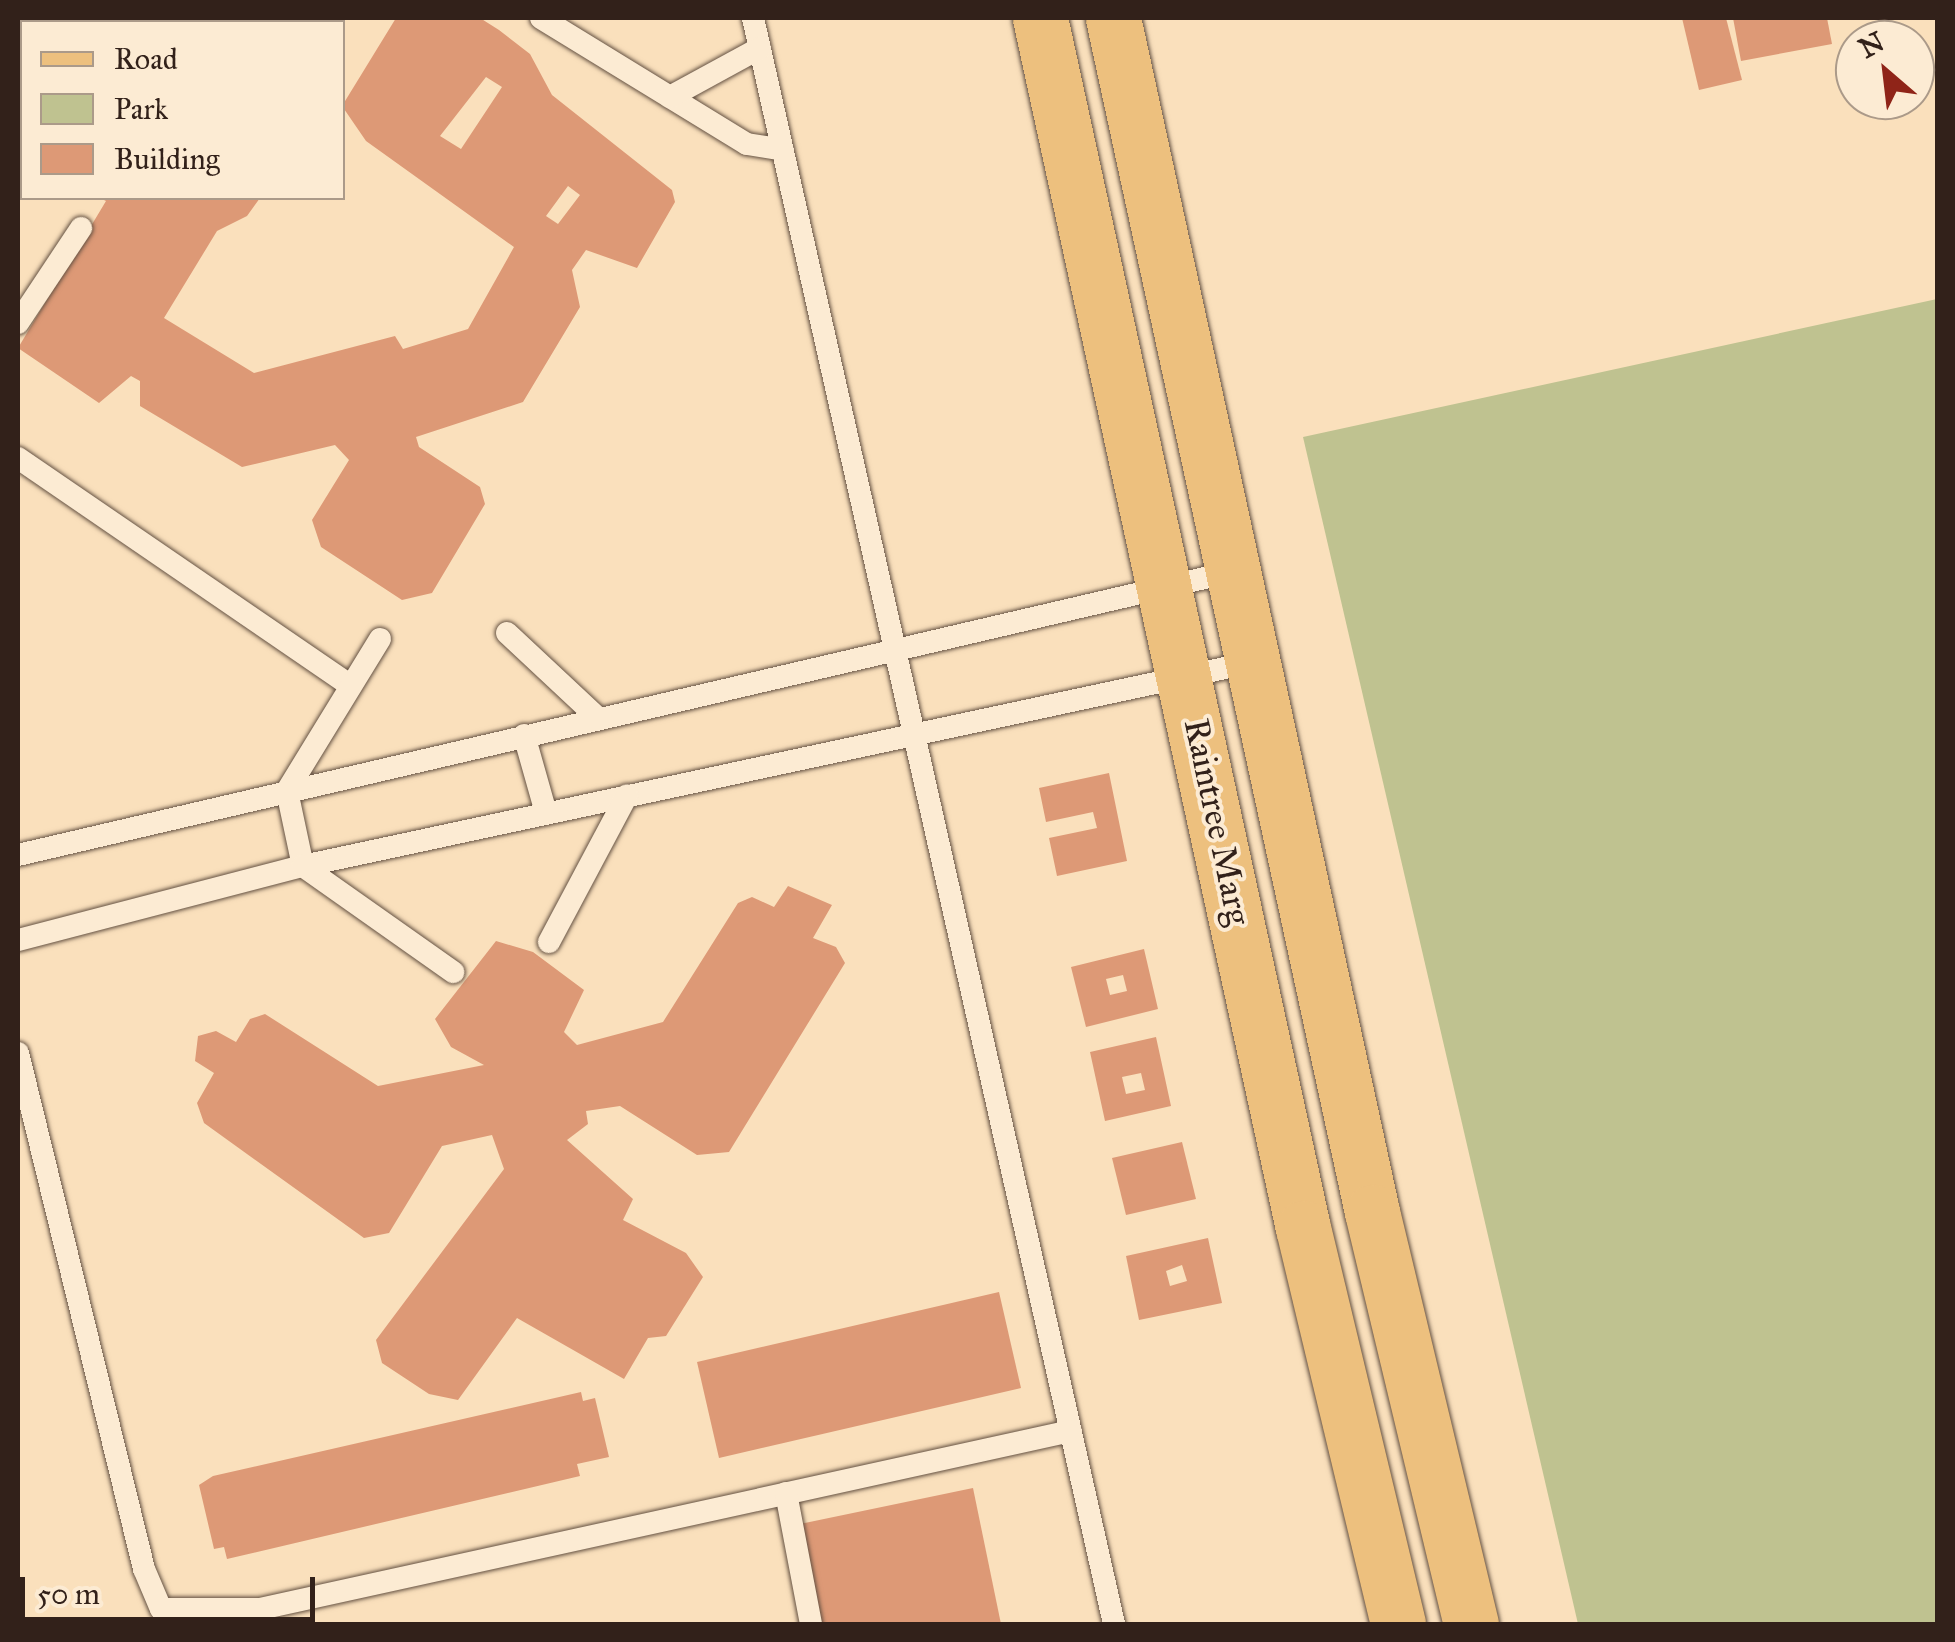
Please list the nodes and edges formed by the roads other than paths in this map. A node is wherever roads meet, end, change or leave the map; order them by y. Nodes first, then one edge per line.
1 (541, 18) edge
2 (754, 18) edge
3 (1040, 18) edge
4 (1113, 18) edge
5 (760, 48) junction
6 (670, 97) junction
7 (784, 150) junction
8 (80, 228) dead end
9 (18, 322) edge
10 (18, 458) edge
11 (1235, 571) junction
12 (1166, 587) junction
13 (507, 632) dead end
14 (380, 639) dead end
15 (895, 648) junction
16 (1255, 662) junction
17 (1186, 677) junction
18 (347, 683) junction
19 (599, 719) junction
20 (524, 735) junction
21 (916, 739) junction
22 (287, 792) junction
23 (627, 795) junction
24 (546, 813) junction
25 (18, 854) edge
26 (304, 866) junction
27 (18, 940) edge
28 (549, 942) dead end
29 (453, 972) dead end
30 (18, 1053) edge
31 (1071, 1431) junction
32 (786, 1493) junction
33 (262, 1617) edge
34 (811, 1624) edge
35 (1114, 1624) edge
36 (1398, 1624) edge
37 (1471, 1624) edge

1 - 6 lane
2 - 5 lane
3 - 12 main road, Raintree Marg
4 - 11 main road, Raintree Marg
5 - 6 lane
5 - 7 lane
6 - 7 lane
7 - 15 lane
8 - 9 lane
10 - 18 lane
11 - 12 lane
11 - 16 main road, Raintree Marg
12 - 15 lane
12 - 17 main road, Raintree Marg
13 - 19 lane
14 - 18 lane
15 - 19 lane
15 - 21 lane
16 - 17 lane
16 - 37 main road, Raintree Marg
17 - 21 lane
17 - 36 main road, Raintree Marg
18 - 22 lane
19 - 20 lane
20 - 22 lane
20 - 24 lane
21 - 23 lane
21 - 31 lane
22 - 25 lane
22 - 26 lane
23 - 24 lane
23 - 28 lane
24 - 26 lane
26 - 27 lane
26 - 29 lane
30 - 33 lane
31 - 32 lane
31 - 35 lane
32 - 33 lane
32 - 34 lane

